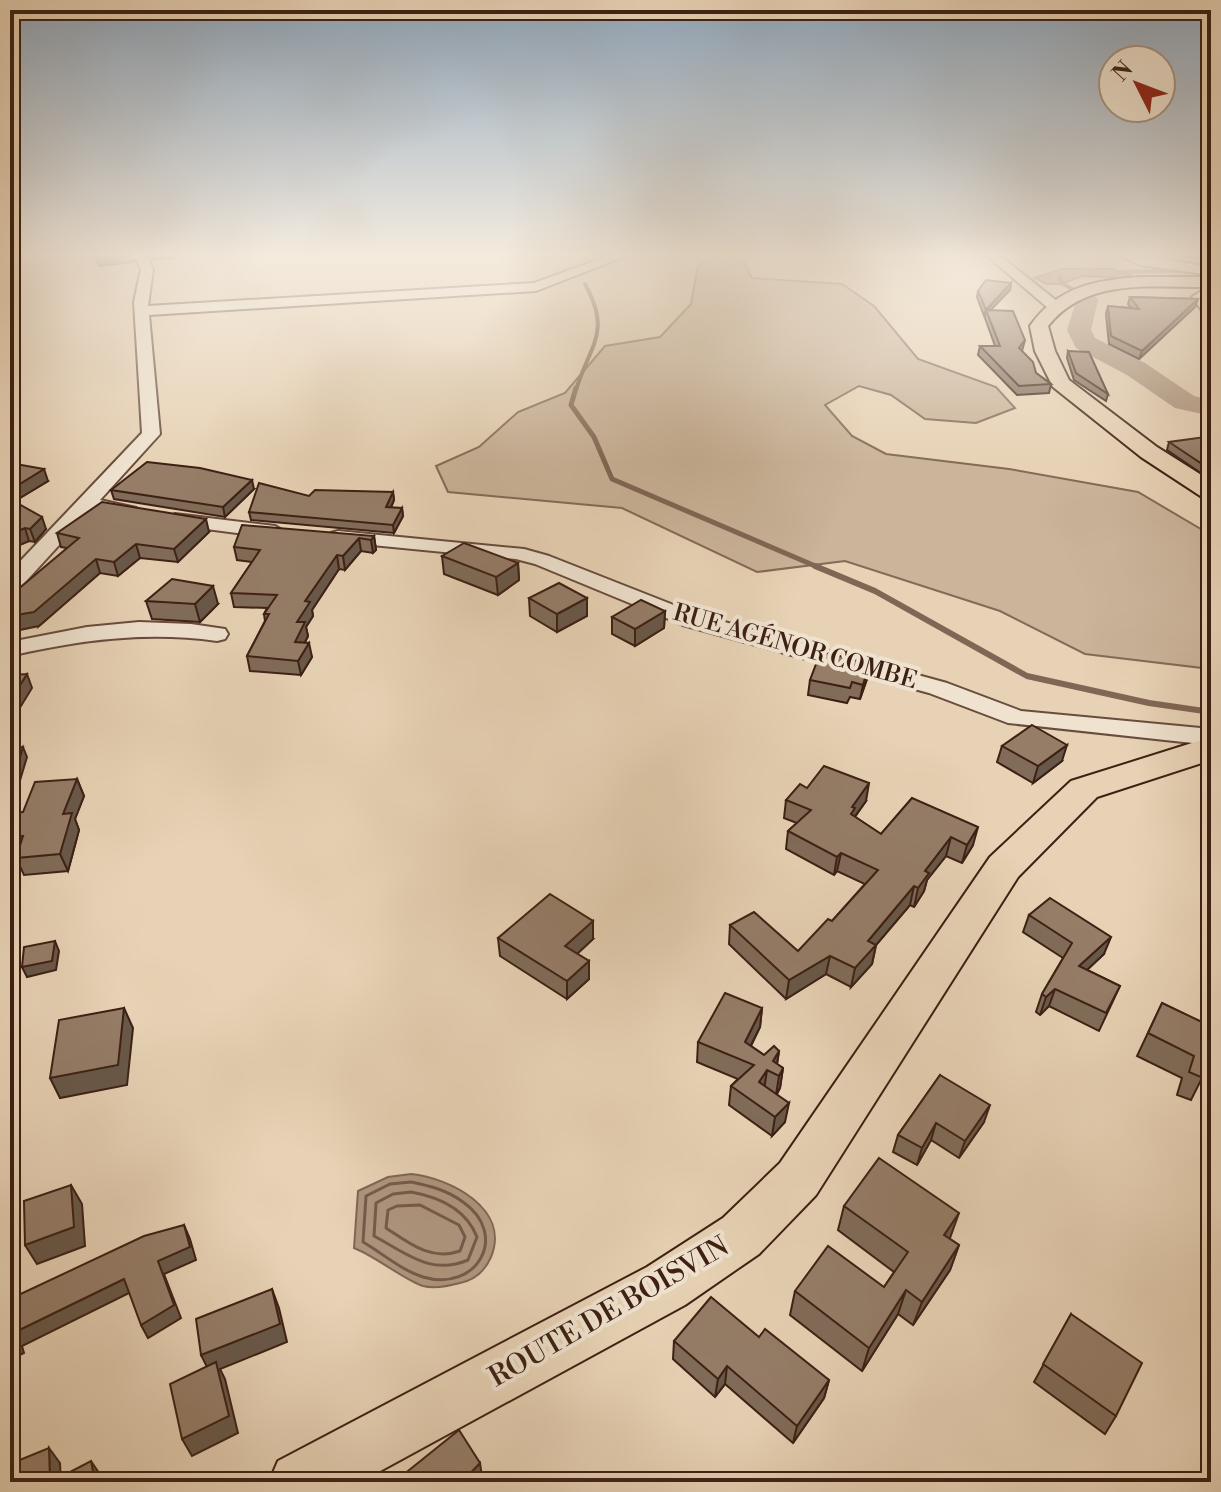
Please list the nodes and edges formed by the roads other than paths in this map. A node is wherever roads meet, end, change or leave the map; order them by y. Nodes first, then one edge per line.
1 (143, 324) edge
2 (1041, 324) edge
3 (1211, 492) edge
4 (85, 503) junction
5 (10, 585) edge
6 (217, 634) dead end
7 (10, 649) edge
8 (1203, 749) edge
9 (299, 1482) edge

1 - 4 street
2 - 3 main road
4 - 5 street
4 - 8 street, RUE AGÉNOR COMBE
6 - 7 street
8 - 9 main road, ROUTE DE BOISVIN

